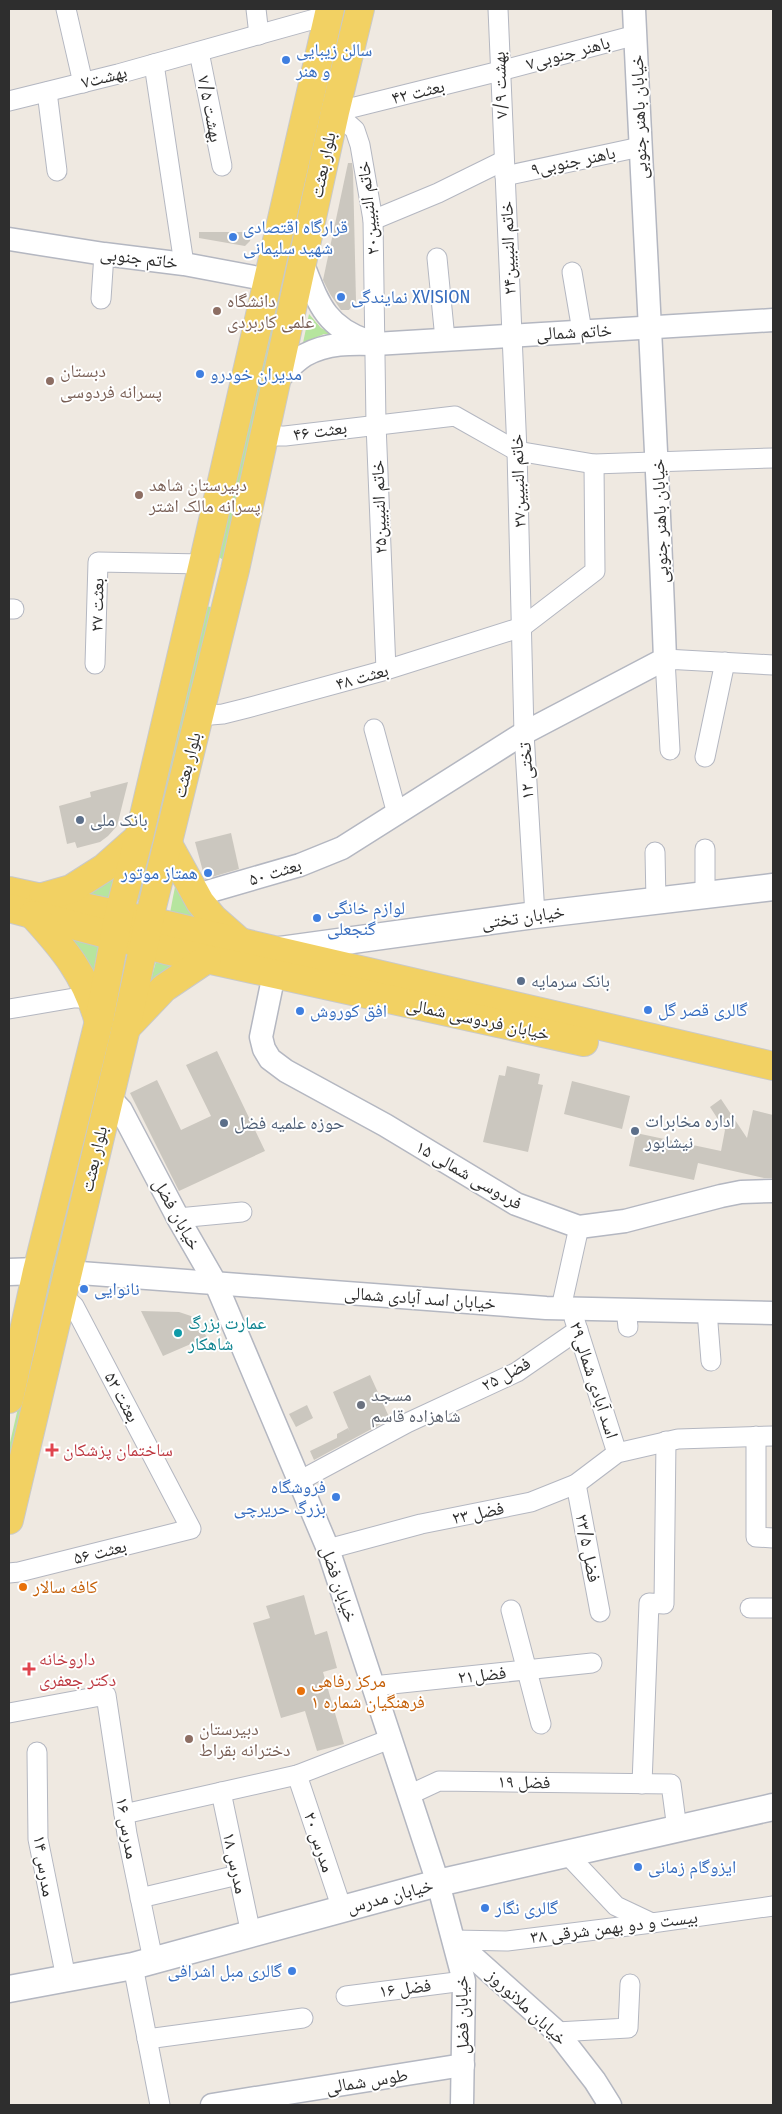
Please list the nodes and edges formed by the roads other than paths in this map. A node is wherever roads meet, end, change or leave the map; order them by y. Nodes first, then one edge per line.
1 (66, 9) edge
2 (256, 9) edge
3 (360, 9) edge
4 (498, 9) edge
5 (634, 9) edge
6 (330, 12) edge
7 (259, 35) junction
8 (636, 35) junction
9 (199, 52) junction
10 (154, 64) junction
11 (500, 72) junction
12 (83, 83) junction
13 (47, 92) junction
14 (9, 101) edge
15 (335, 112) junction
16 (640, 147) junction
17 (222, 166) dead end
18 (504, 169) junction
19 (57, 171) dead end
20 (373, 220) junction
21 (9, 239) edge
22 (104, 254) junction
23 (437, 258) dead end
24 (302, 262) junction
25 (184, 264) junction
26 (572, 272) dead end
27 (269, 280) junction
28 (101, 298) dead end
29 (773, 320) edge
30 (650, 328) junction
31 (582, 331) junction
32 (511, 335) junction
33 (445, 339) junction
34 (375, 344) junction
35 (278, 379) junction
36 (376, 424) junction
37 (265, 436) junction
38 (517, 451) junction
39 (773, 458) edge
40 (658, 462) junction
41 (594, 464) junction
42 (203, 564) junction
43 (235, 570) junction
44 (522, 627) junction
45 (665, 659) junction
46 (725, 662) junction
47 (95, 664) dead end
48 (773, 665) edge
49 (386, 670) junction
50 (200, 716) junction
51 (374, 729) dead end
52 (524, 733) junction
53 (670, 750) dead end
54 (705, 757) dead end
55 (397, 814) junction
56 (139, 837) junction
57 (168, 844) junction
58 (705, 849) dead end
59 (655, 852) dead end
60 (773, 887) edge
61 (9, 891) edge
62 (207, 892) dead end
63 (706, 895) junction
64 (656, 901) junction
65 (28, 907) edge
66 (535, 915) junction
67 (117, 925) junction
68 (147, 933) junction
69 (241, 943) junction
70 (207, 959) junction
71 (274, 962) junction
72 (9, 1009) edge
73 (95, 1010) junction
74 (126, 1028) junction
75 (773, 1066) edge
76 (84, 1081) junction
77 (773, 1084) edge
78 (110, 1092) junction
79 (773, 1190) edge
80 (242, 1212) dead end
81 (178, 1218) junction
82 (579, 1227) junction
83 (37, 1271) junction
84 (9, 1272) edge
85 (64, 1283) junction
86 (216, 1284) junction
87 (566, 1308) junction
88 (707, 1311) junction
89 (773, 1313) edge
90 (578, 1330) junction
91 (711, 1360) dead end
92 (9, 1399) edge
93 (764, 1436) edge
94 (666, 1441) junction
95 (617, 1453) junction
96 (299, 1482) junction
97 (576, 1484) junction
98 (10, 1512) edge
99 (192, 1529) joint
100 (773, 1538) edge
101 (328, 1549) junction
102 (9, 1573) edge
103 (750, 1608) dead end
104 (773, 1608) edge
105 (511, 1610) dead end
106 (600, 1612) dead end
107 (592, 1664) dead end
108 (527, 1671) junction
109 (373, 1686) junction
110 (9, 1713) edge
111 (541, 1724) dead end
112 (390, 1738) junction
113 (36, 1752) dead end
114 (297, 1775) junction
115 (642, 1784) junction
116 (221, 1792) junction
117 (409, 1795) junction
118 (773, 1807) edge
119 (124, 1814) junction
120 (677, 1829) junction
121 (567, 1854) junction
122 (238, 1875) junction
123 (438, 1883) junction
124 (140, 1898) junction
125 (773, 1906) edge
126 (342, 1909) junction
127 (652, 1923) junction
128 (251, 1934) junction
129 (454, 1940) junction
130 (143, 1963) junction
131 (66, 1978) junction
132 (464, 1981) junction
133 (630, 1984) dead end
134 (9, 1989) edge
135 (346, 1996) dead end
136 (303, 2018) dead end
137 (557, 2032) junction
138 (149, 2048) junction
139 (463, 2065) junction
140 (263, 2102) edge
141 (227, 2104) edge
142 (160, 2105) edge
143 (462, 2105) edge
144 (610, 2105) edge

1 - 12 street
2 - 7 street
3 - 15 main road, بلوار بعثت
4 - 11 street, بهشت ۷/۹
5 - 8 street, خیابان باهنر جنوبی
6 - 7 street, بهشت۷
6 - 27 main road, بلوار بعثت
7 - 9 street, بهشت۷
8 - 11 street, باهنر جنوبی۷
8 - 16 street, خیابان باهنر جنوبی
9 - 10 street, بهشت۷
9 - 17 street, بهشت ۷/۵
10 - 12 street, بهشت۷
10 - 25 street
11 - 15 street, بعثت ۴۲
11 - 18 street, بهشت ۷/۹
12 - 13 street, بهشت۷
13 - 14 street, بهشت۷
13 - 19 street
15 - 20 street, خاتم النبیین۲۰
15 - 24 main road, بلوار بعثت
16 - 18 street, باهنر جنوبی۹
16 - 30 street, خیابان باهنر جنوبی
18 - 20 street, باهنر جنوبی۹
18 - 32 street, خاتم النبیین۲۴
20 - 34 street, خاتم النبیین۲۰
21 - 22 street, خاتم جنوبی
22 - 25 street, خاتم جنوبی
22 - 28 street
23 - 33 street
24 - 34 street
24 - 35 main road, بلوار بعثت
25 - 27 street, خاتم جنوبی
26 - 31 street
27 - 42 main road, بلوار بعثت
29 - 30 street, خاتم شمالی
30 - 31 street, خاتم شمالی
30 - 40 street, خیابان باهنر جنوبی
31 - 32 street, خاتم شمالی
32 - 33 street, خاتم شمالی
32 - 38 street, خاتم النبیین۲۷
33 - 34 street, خاتم شمالی
34 - 35 street, خاتم شمالی
34 - 36 street, خاتم النبیین۲۵
35 - 37 main road, بلوار بعثت
36 - 37 street, بعثت ۴۶
36 - 38 street, بعثت ۴۶
36 - 49 street, خاتم النبیین۲۵
37 - 43 main road, بلوار بعثت
38 - 41 street, بعثت ۴۶
38 - 44 street, خاتم النبیین۲۷
39 - 40 street, بعثت ۴۶
40 - 41 street, بعثت ۴۶
40 - 45 street, خیابان باهنر جنوبی
41 - 44 street, بعثت ۴۸
42 - 43 main road
42 - 47 street, بعثت ۲۷
42 - 56 main road, بلوار بعثت
43 - 50 main road, بلوار بعثت
44 - 49 street, بعثت ۴۸
44 - 52 street, تختی ۱۲
45 - 46 street
45 - 52 street
45 - 53 street
46 - 48 street
46 - 54 street
49 - 50 street, بعثت ۴۸
50 - 57 main road, بلوار بعثت
51 - 55 street
52 - 55 street
52 - 66 street, تختی ۱۲
55 - 62 street, بعثت ۵۰
56 - 65 main road
56 - 67 main road, بلوار بعثت
57 - 68 main road, بلوار بعثت
57 - 69 main road
58 - 63 street
59 - 64 street
60 - 63 main road, خیابان تختی
61 - 65 main road
63 - 64 main road, خیابان تختی
64 - 66 main road, خیابان تختی
65 - 67 main road
65 - 73 main road
66 - 71 main road, خیابان تختی
67 - 68 main road
67 - 73 main road, بلوار بعثت
68 - 69 main road, خیابان فردوسی شمالی
68 - 70 main road, خیابان فردوسی شمالی
68 - 74 main road, بلوار بعثت
69 - 71 main road, خیابان فردوسی شمالی
70 - 71 main road, خیابان فردوسی شمالی
70 - 74 main road
71 - 75 main road, خیابان فردوسی شمالی
71 - 77 main road, خیابان فردوسی شمالی
71 - 82 street, فردوسی شمالی ۱۵
72 - 73 street
73 - 76 main road, بلوار بعثت
74 - 78 main road, بلوار بعثت
76 - 78 main road
76 - 83 main road, بلوار بعثت
78 - 81 street, خیابان فضل
78 - 85 main road, بلوار بعثت
79 - 82 street, فردوسی شمالی ۱۵
80 - 81 street
81 - 86 street, خیابان فضل
82 - 87 street
83 - 84 main road
83 - 92 main road, بلوار بعثت
85 - 86 street, خیابان اسد آبادی شمالی
85 - 98 main road, بلوار بعثت
85 - 99 street, بعثت ۵۲
86 - 87 street, خیابان اسد آبادی شمالی
86 - 96 street, خیابان فضل
87 - 88 street, خیابان اسد آبادی شمالی
87 - 90 street, اسد آبادی شمالی۲۹
88 - 89 street, خیابان اسد آبادی شمالی
88 - 91 street
90 - 95 street, اسد آبادی شمالی۲۹
90 - 96 street, فضل ۲۵
93 - 94 street
93 - 100 street
94 - 95 street
94 - 115 street
95 - 97 street, فضل ۲۳
96 - 101 street, خیابان فضل
97 - 101 street, فضل ۲۳
97 - 106 street, فضل ۲۳/۵
99 - 102 street, بعثت ۵۶
101 - 109 street, خیابان فضل
103 - 104 street
105 - 108 street
107 - 108 street, فضل۲۱
108 - 109 street, فضل۲۱
108 - 111 street
109 - 112 street, خیابان فضل
110 - 119 street, مدرس ۱۶
112 - 114 street
112 - 117 street, خیابان فضل
113 - 131 street, مدرس ۱۴
114 - 116 street
114 - 126 street, مدرس ۲۰
115 - 117 street, فضل ۱۹
115 - 120 street, فضل ۱۹
116 - 119 street
116 - 122 street, مدرس ۱۸
117 - 123 street, خیابان فضل
118 - 120 main road, خیابان مدرس
119 - 124 street, مدرس ۱۶
120 - 121 main road, خیابان مدرس
121 - 123 main road, خیابان مدرس
121 - 127 street
122 - 124 street
122 - 128 street, مدرس ۱۸
123 - 126 main road, خیابان مدرس
123 - 129 street, خیابان فضل
124 - 130 street, مدرس ۱۶
125 - 127 street, بیست و دو بهمن شرقی ۳۸
126 - 128 main road, خیابان مدرس
127 - 129 street, بیست و دو بهمن شرقی ۳۸
128 - 130 main road, خیابان مدرس
129 - 132 street, خیابان فضل
129 - 137 street, خیابان ملانوروز
130 - 131 main road, خیابان مدرس
130 - 138 street, مدرس ۱۶
131 - 134 main road, خیابان مدرس
132 - 135 street, فضل ۱۶
132 - 139 street, خیابان فضل
133 - 137 street
136 - 138 street
137 - 144 street, خیابان ملانوروز
138 - 142 street, مدرس ۱۶
139 - 140 street, طوس شمالی
139 - 143 street, خیابان فضل
140 - 141 street, طوس شمالی

